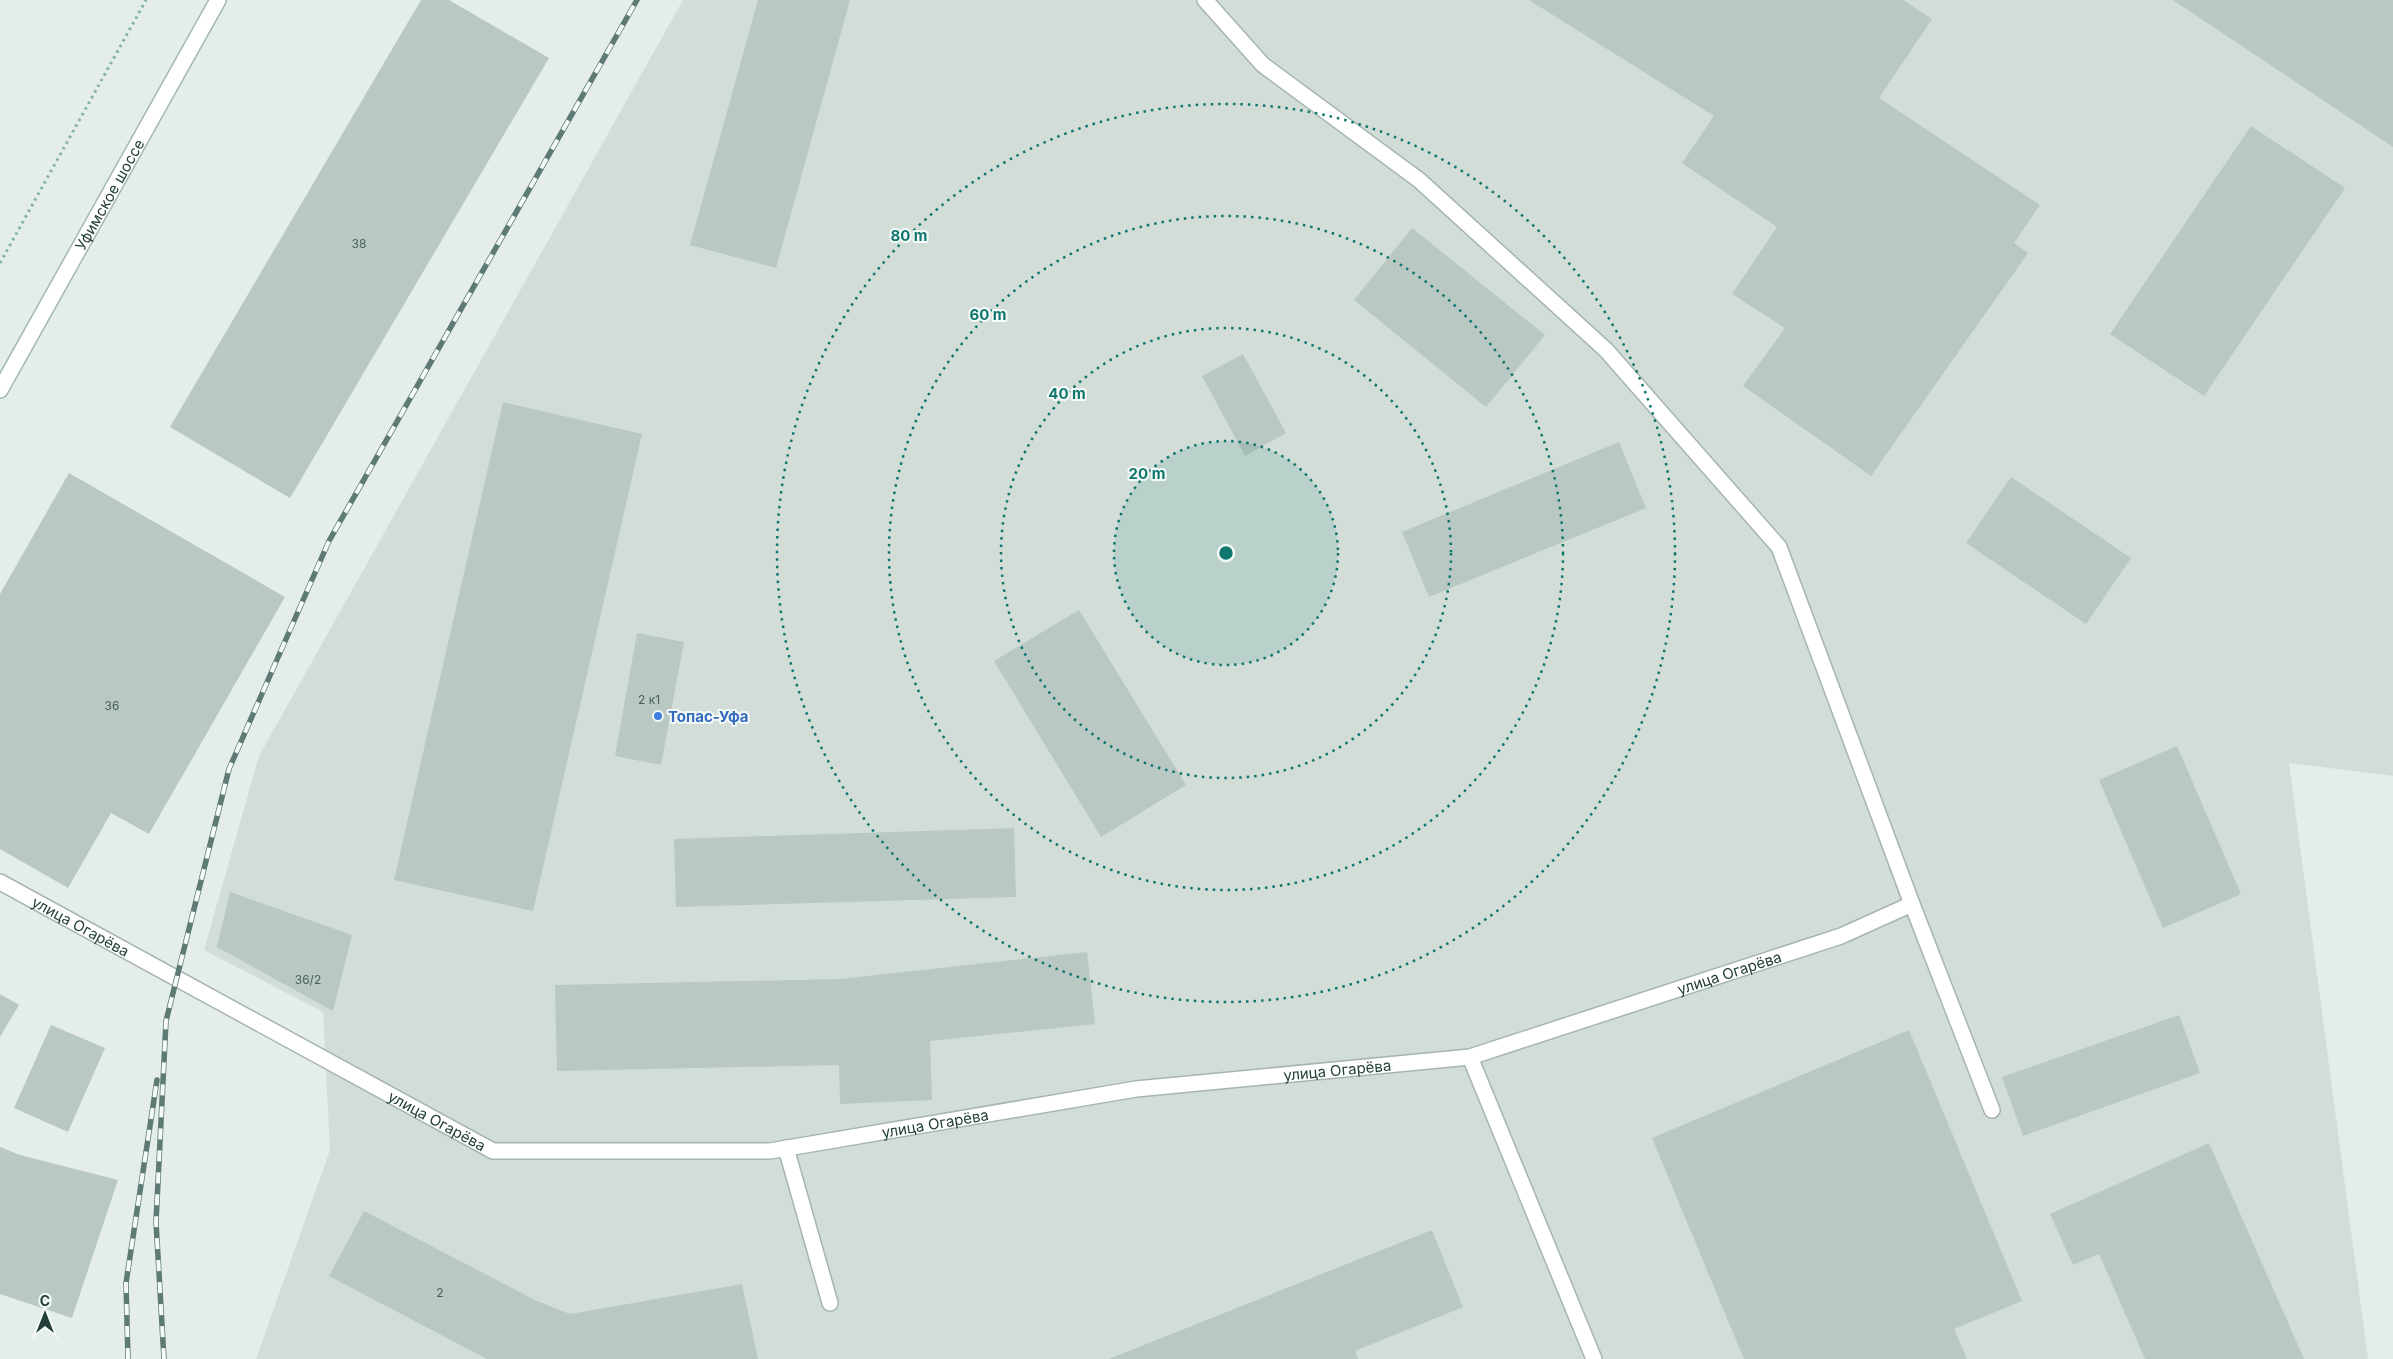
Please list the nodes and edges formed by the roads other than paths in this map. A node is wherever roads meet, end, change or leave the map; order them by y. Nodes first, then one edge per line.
1 (218, 0) edge
2 (1205, 0) edge
3 (0, 390) edge
4 (0, 882) edge
5 (1912, 904) junction
6 (1470, 1057) junction
7 (1992, 1110) dead end
8 (786, 1148) junction
9 (830, 1303) dead end
10 (1594, 1359) edge

1 - 3 street, Уфимское шоссе
2 - 5 street
4 - 8 street, улица Огарёва
5 - 6 street, улица Огарёва
5 - 7 street
6 - 8 street, улица Огарёва
6 - 10 street
8 - 9 street

